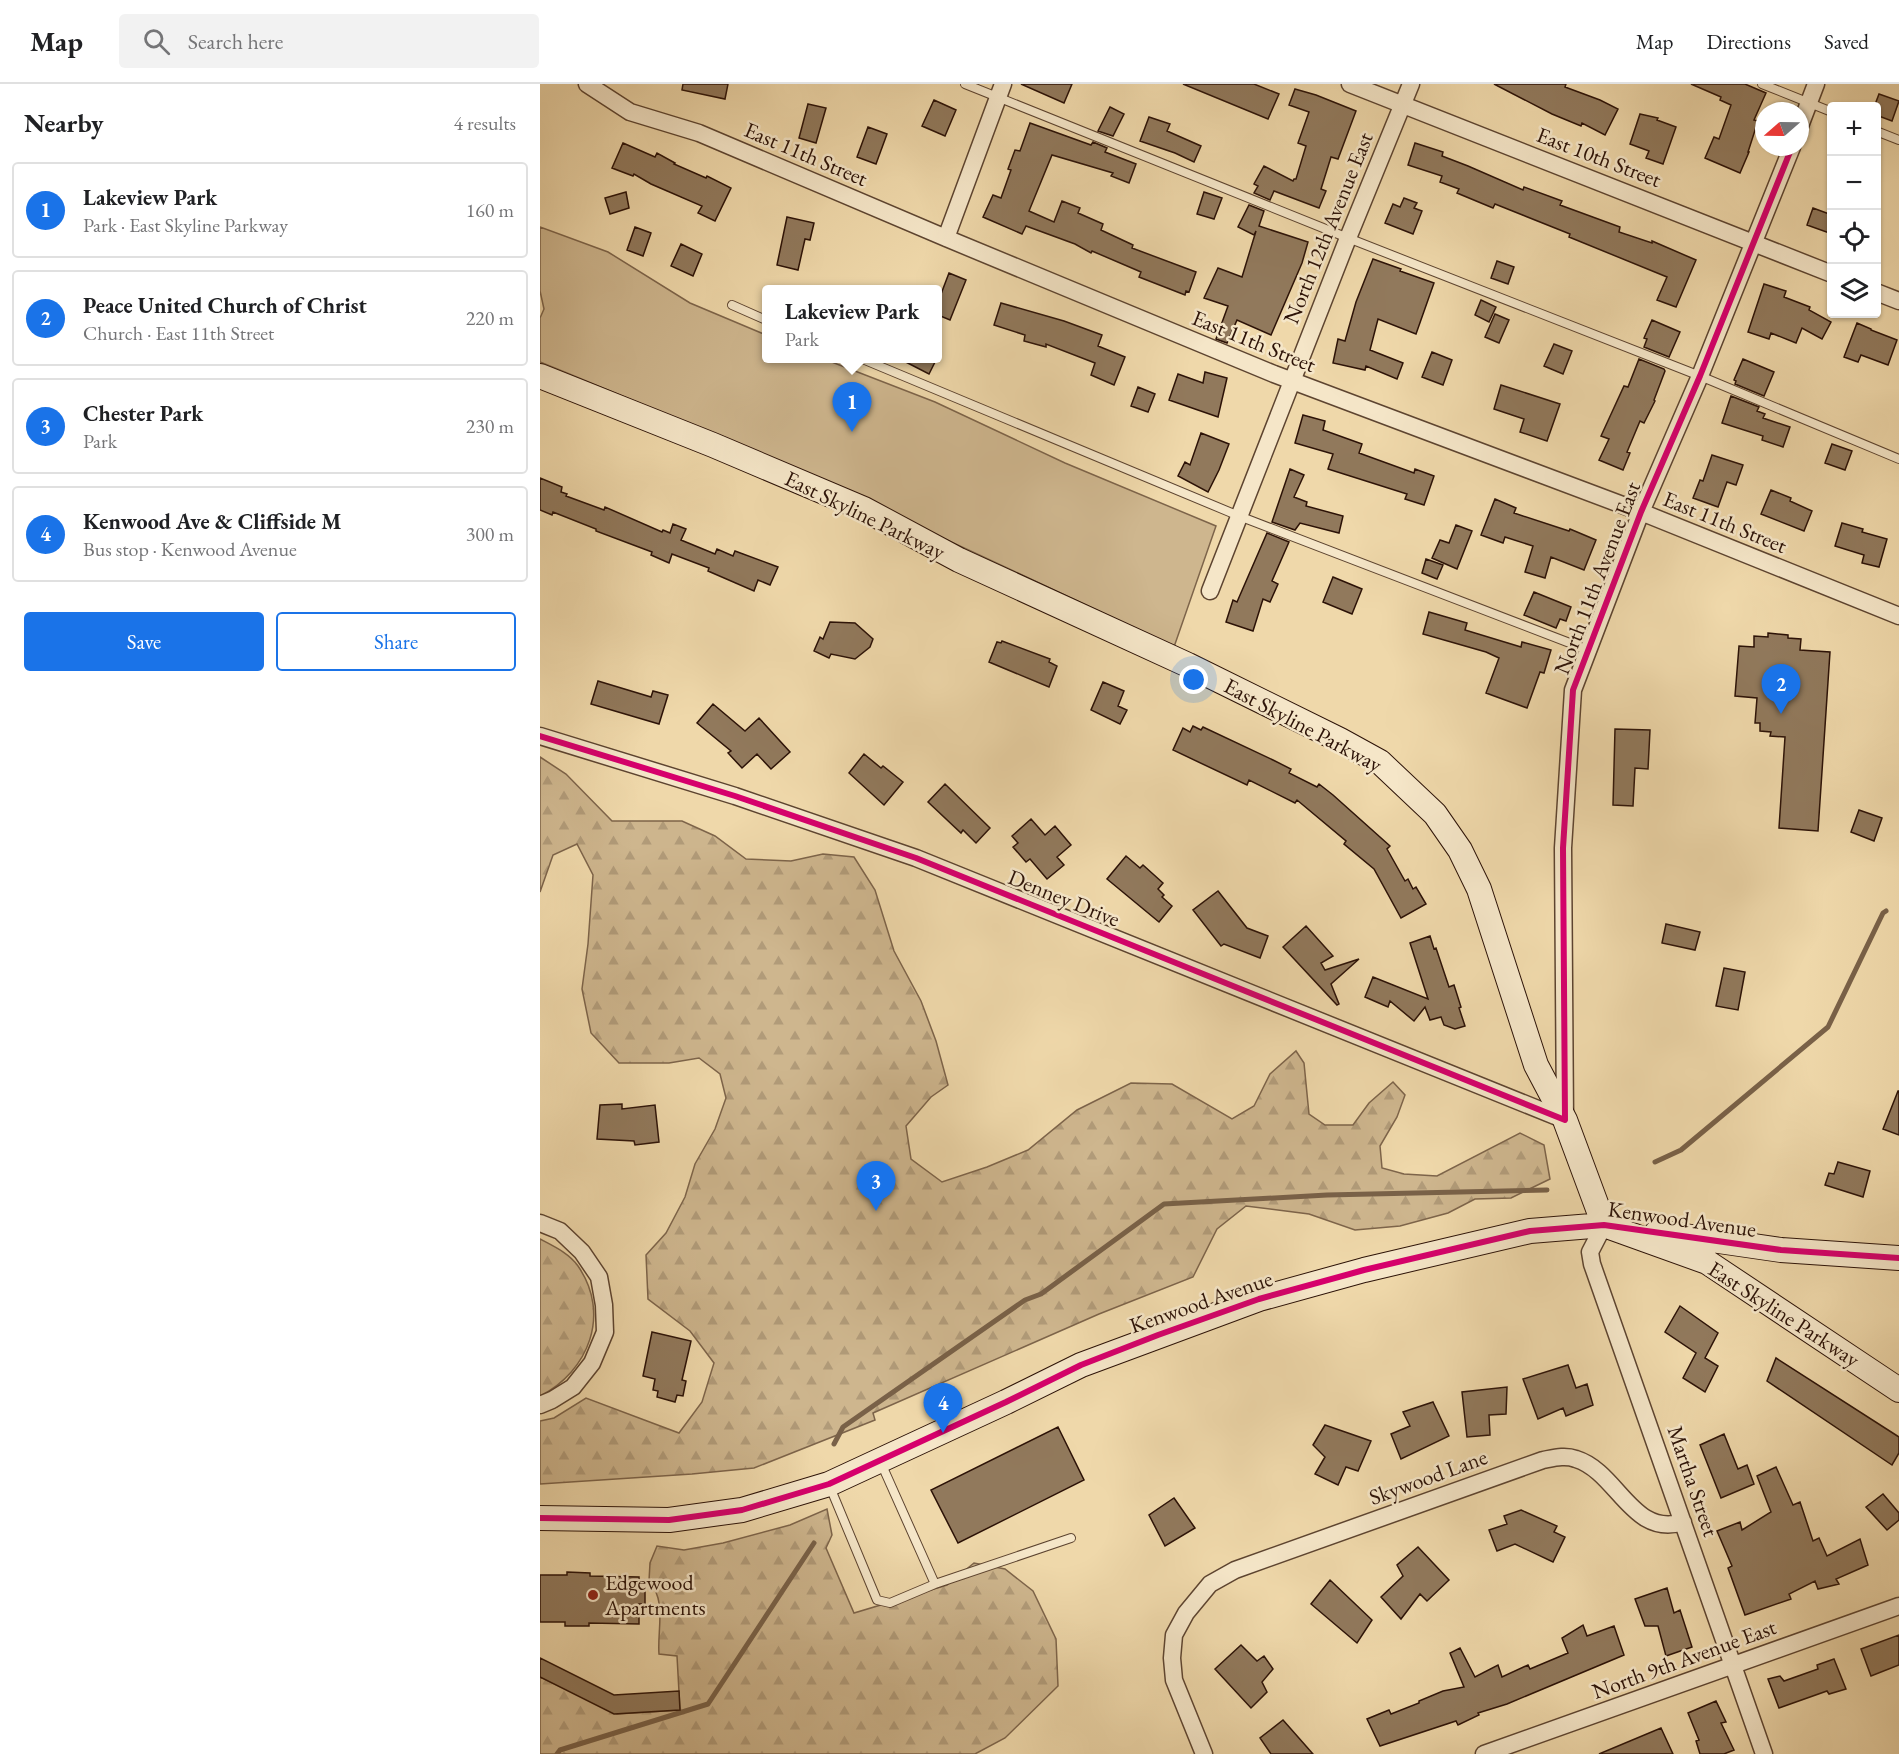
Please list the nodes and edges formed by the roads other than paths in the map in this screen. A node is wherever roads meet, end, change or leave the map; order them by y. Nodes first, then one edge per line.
1 (965, 84) edge
2 (1350, 84) edge
3 (1411, 84) edge
4 (1762, 84) edge
5 (1816, 84) edge
6 (594, 88) edge
7 (1000, 90) edge
8 (1809, 102) junction
9 (1402, 105) junction
10 (1827, 110) edge
11 (1881, 133) edge
12 (1899, 140) edge
13 (1788, 156) edge
14 (946, 238) junction
15 (1348, 238) junction
16 (1755, 242) junction
17 (1827, 271) edge
18 (1881, 294) edge
19 (1899, 301) edge
20 (732, 305) dead end
21 (762, 318) edge
22 (872, 363) edge
23 (540, 376) edge
24 (1700, 376) junction
25 (1292, 381) junction
26 (1899, 459) edge
27 (1641, 512) junction
28 (1239, 516) junction
29 (1209, 591) dead end
30 (1899, 616) edge
31 (1588, 650) junction
32 (540, 736) edge
33 (1565, 1120) junction
34 (540, 1222) edge
35 (1604, 1225) junction
36 (1899, 1258) edge
37 (1899, 1390) edge
38 (540, 1405) edge
39 (880, 1460) junction
40 (829, 1484) junction
41 (540, 1518) edge
42 (1683, 1522) junction
43 (1071, 1539) dead end
44 (935, 1584) junction
45 (1899, 1606) edge
46 (1733, 1666) junction
47 (1204, 1754) edge
48 (1484, 1754) edge
49 (1764, 1754) edge

1 - 7 lane
2 - 9 street, East 10th Street
3 - 9 street, North 12th Avenue East
4 - 8 lane
5 - 8 street
6 - 14 street, East 11th Street
7 - 14 street
7 - 15 lane
8 - 10 lane
9 - 15 street, North 12th Avenue East
9 - 16 street, East 10th Street
11 - 12 lane
13 - 16 street, North 11th Avenue East
14 - 25 street, East 11th Street
15 - 24 lane
15 - 25 street, North 12th Avenue East
16 - 17 street, East 10th Street
16 - 24 street, North 11th Avenue East
18 - 19 street
20 - 21 lane
22 - 28 lane
23 - 33 street, East Skyline Parkway
24 - 26 lane
24 - 27 street, North 11th Avenue East
25 - 27 street, East 11th Street
25 - 28 street, North 12th Avenue East
27 - 30 street, East 11th Street
27 - 31 street, North 11th Avenue East
28 - 29 street, North 12th Avenue East
28 - 31 lane
31 - 33 street, North 11th Avenue East
32 - 33 street, Denney Drive
33 - 35 street, East Skyline Parkway
34 - 38 street
35 - 36 street, Kenwood Avenue
35 - 37 street, East Skyline Parkway
35 - 39 street, Kenwood Avenue
35 - 42 street, Martha Street
39 - 40 street, Kenwood Avenue
39 - 44 lane
40 - 41 street, Kenwood Avenue
40 - 44 lane
42 - 46 street, Martha Street
42 - 47 street, Skywood Lane
43 - 44 lane
45 - 46 street, North 9th Avenue East
46 - 48 street, North 9th Avenue East
46 - 49 street, Martha Street

